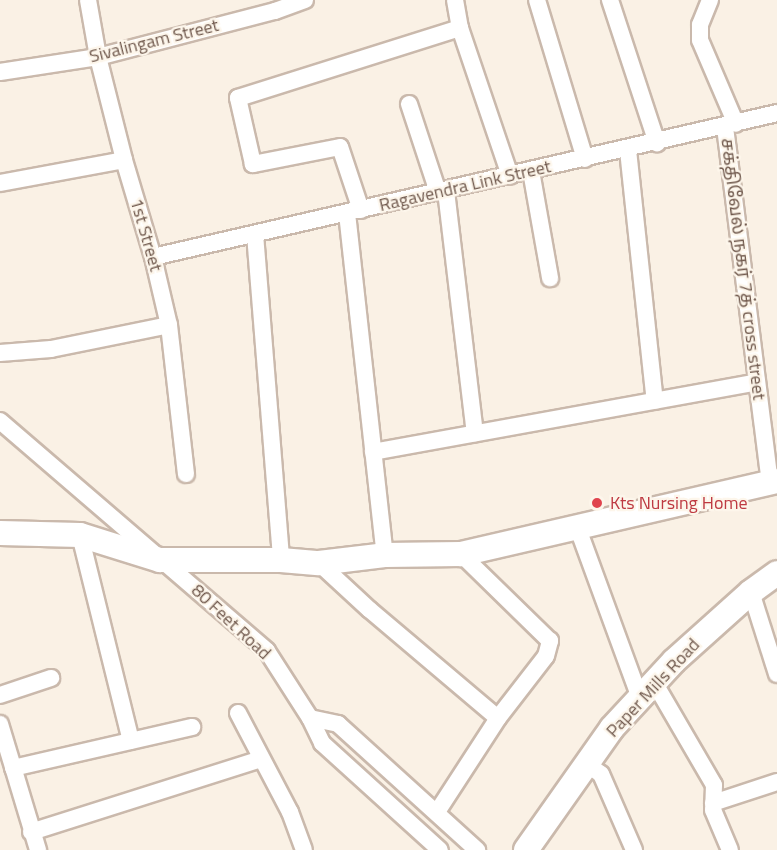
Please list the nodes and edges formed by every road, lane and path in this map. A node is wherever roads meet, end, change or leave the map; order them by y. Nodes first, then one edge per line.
1 (88, 0) edge
2 (305, 0) edge
3 (455, 0) edge
4 (537, 0) edge
5 (610, 0) edge
6 (710, 0) edge
7 (460, 28) junction
8 (98, 57) junction
9 (0, 72) edge
10 (409, 104) dead end
11 (777, 113) edge
12 (730, 126) junction
13 (657, 143) junction
14 (628, 150) junction
15 (585, 159) junction
16 (124, 160) junction
17 (531, 171) junction
18 (510, 176) junction
19 (0, 183) edge
20 (442, 191) junction
21 (354, 211) junction
22 (255, 234) junction
23 (153, 257) junction
24 (550, 278) dead end
25 (169, 325) junction
26 (0, 353) edge
27 (757, 382) junction
28 (655, 400) junction
29 (0, 421) edge
30 (475, 433) junction
31 (373, 452) junction
32 (186, 474) dead end
33 (773, 482) edge
34 (577, 526) junction
35 (0, 533) edge
36 (80, 535) junction
37 (461, 554) junction
38 (385, 555) junction
39 (160, 560) junction
40 (281, 560) junction
41 (319, 563) junction
42 (777, 573) edge
43 (750, 592) junction
44 (777, 675) edge
45 (51, 678) dead end
46 (647, 690) junction
47 (0, 695) edge
48 (238, 713) dead end
49 (310, 718) junction
50 (498, 718) junction
51 (0, 724) edge
52 (192, 727) dead end
53 (131, 741) junction
54 (261, 759) junction
55 (587, 764) junction
56 (13, 768) junction
57 (777, 782) edge
58 (713, 802) junction
59 (437, 812) junction
60 (31, 831) junction
61 (38, 850) edge
62 (304, 850) edge
63 (440, 850) edge
64 (477, 850) edge
65 (526, 850) edge
66 (634, 850) edge
67 (730, 850) edge

1 - 8 street, 1st Street
2 - 8 street, Sivalingam Street
3 - 7 street
4 - 15 street
5 - 13 street
6 - 12 street, சக்திவேல் நகர் 7த் cross street
7 - 18 street
7 - 21 street
8 - 9 street, Sivalingam Street
8 - 16 street, 1st Street
10 - 20 street
11 - 12 street, Ragavendra Link Street
12 - 13 street, Ragavendra Link Street
12 - 27 street, சக்திவேல் நகர் 7த் cross street
13 - 14 street, Ragavendra Link Street
14 - 15 street, Ragavendra Link Street
14 - 28 street
15 - 17 street, Ragavendra Link Street
16 - 19 street
16 - 23 street, 1st Street
17 - 18 street, Ragavendra Link Street
17 - 24 street
18 - 20 street, Ragavendra Link Street
20 - 21 street, Ragavendra Link Street
20 - 30 street
21 - 22 street, Ragavendra Link Street
21 - 31 street
22 - 23 street, Ragavendra Link Street
22 - 40 street
23 - 25 street, 1st Street
25 - 26 street
25 - 32 street, 1st Street
27 - 28 street
27 - 33 street, சக்திவேல் நகர் 7த் cross street
28 - 30 street
29 - 39 street, 80 Feet Road
30 - 31 street
31 - 38 street
33 - 34 main road
34 - 37 main road
34 - 46 street
35 - 36 main road
36 - 39 main road
36 - 53 street
37 - 38 main road
37 - 50 street
38 - 41 main road
39 - 40 main road
39 - 49 street, 80 Feet Road
40 - 41 main road
41 - 50 street
42 - 43 main road, Paper Mills Road
43 - 44 street
43 - 46 main road, Paper Mills Road
45 - 47 street
46 - 55 main road, Paper Mills Road
46 - 58 street
48 - 54 street
49 - 59 street
49 - 63 street, 80 Feet Road
50 - 59 street
51 - 56 street
52 - 53 street
53 - 56 street
54 - 60 street
54 - 62 street
55 - 65 main road, Paper Mills Road
55 - 66 street
56 - 60 street
57 - 58 street
58 - 67 street
59 - 64 street
60 - 61 street

